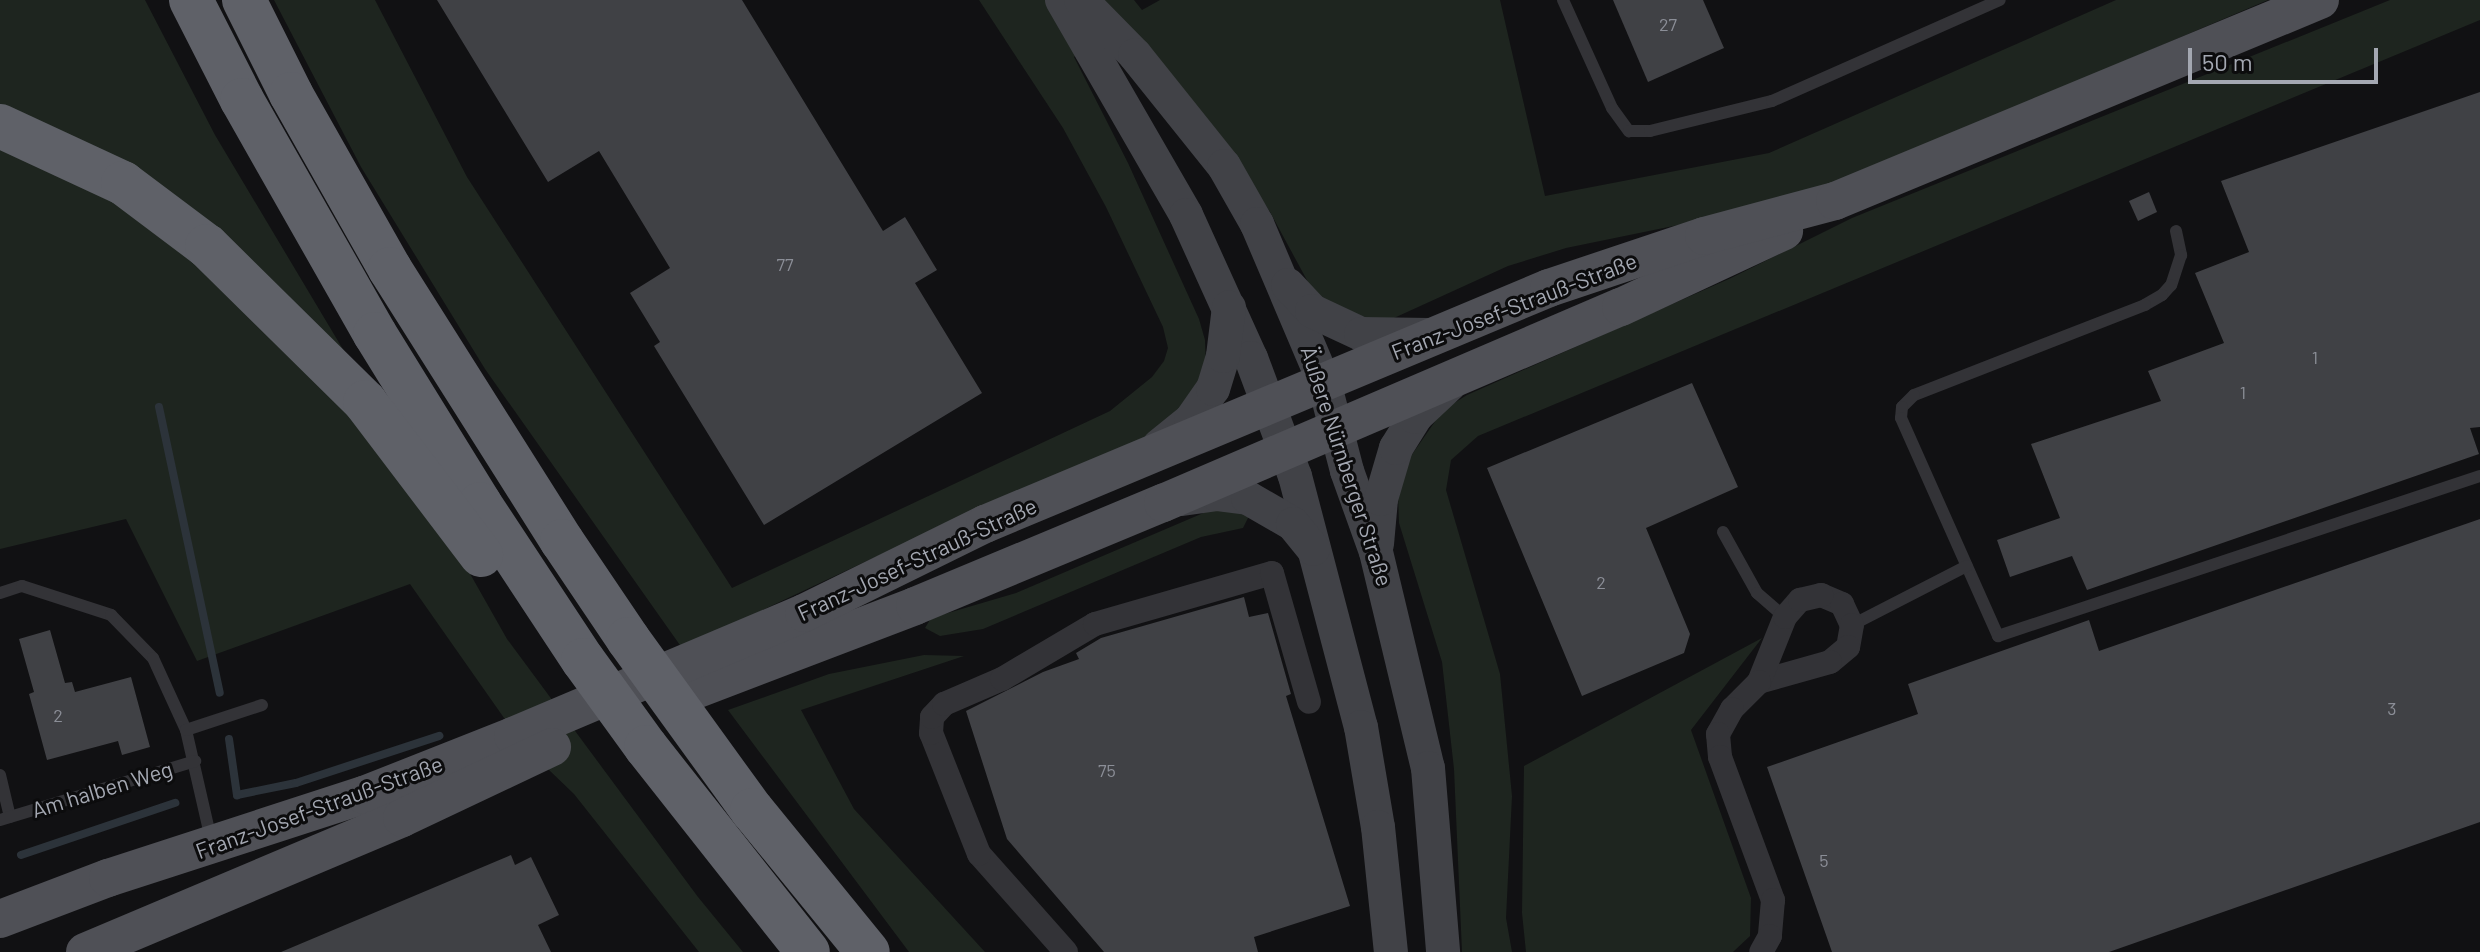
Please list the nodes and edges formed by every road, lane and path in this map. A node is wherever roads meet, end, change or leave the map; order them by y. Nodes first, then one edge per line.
1 (191, 0) edge
2 (244, 0) edge
3 (1062, 0) edge
4 (1081, 0) edge
5 (1563, 0) edge
6 (2000, 0) edge
7 (2320, 0) edge
8 (0, 126) edge
9 (1835, 201) junction
10 (2176, 231) dead end
11 (1281, 278) junction
12 (1229, 307) junction
13 (1439, 334) junction
14 (1459, 377) junction
15 (1324, 382) junction
16 (1269, 405) junction
17 (1337, 428) junction
18 (1286, 451) junction
19 (1144, 457) junction
20 (2480, 476) edge
21 (1163, 503) junction
22 (1723, 532) dead end
23 (1376, 552) junction
24 (1318, 556) junction
25 (1967, 566) junction
26 (0, 593) edge
27 (1785, 617) junction
28 (1852, 625) junction
29 (583, 660) junction
30 (1759, 682) junction
31 (1309, 702) dead end
32 (262, 705) dead end
33 (186, 730) junction
34 (195, 761) junction
35 (0, 775) edge
36 (5, 818) edge
37 (213, 846) junction
38 (174, 913) junction
39 (0, 919) edge
40 (85, 952) edge
41 (808, 952) edge
42 (868, 952) edge
43 (1066, 952) edge
44 (1391, 952) edge
45 (1443, 952) edge
46 (1761, 952) edge

1 - 29 highway
2 - 42 highway
3 - 12 main road
4 - 11 main road, Äußere Nürnberger Straße
5 - 6 lane
7 - 9 main road, Franz-Josef-Strauß-Straße
8 - 29 highway
9 - 13 main road, Franz-Josef-Strauß-Straße
9 - 14 main road, Franz-Josef-Strauß-Straße
10 - 25 lane
11 - 13 main road
11 - 15 main road, Äußere Nürnberger Straße
12 - 16 main road
12 - 19 main road
13 - 15 main road, Franz-Josef-Strauß-Straße
14 - 17 main road, Franz-Josef-Strauß-Straße
14 - 23 main road
15 - 16 main road, Franz-Josef-Strauß-Straße
15 - 17 main road, Äußere Nürnberger Straße
16 - 18 main road
16 - 19 main road, Franz-Josef-Strauß-Straße
17 - 18 main road, Franz-Josef-Strauß-Straße
17 - 23 main road, Äußere Nürnberger Straße
18 - 21 main road, Franz-Josef-Strauß-Straße
18 - 24 main road
19 - 37 main road, Franz-Josef-Strauß-Straße
20 - 25 lane
21 - 24 main road
21 - 38 main road, Franz-Josef-Strauß-Straße
22 - 27 lane
23 - 45 main road, Äußere Nürnberger Straße
24 - 44 main road
25 - 28 lane
26 - 33 lane, Am halben Weg
27 - 28 street
27 - 30 street
28 - 30 street
29 - 41 highway
30 - 46 street
31 - 43 street
32 - 33 lane
33 - 34 lane, Am halben Weg
34 - 36 lane, Am halben Weg
34 - 37 lane, Am halben Weg
35 - 36 lane, Am halben Weg
37 - 38 main road
37 - 39 main road, Franz-Josef-Strauß-Straße
38 - 40 main road, Franz-Josef-Strauß-Straße

